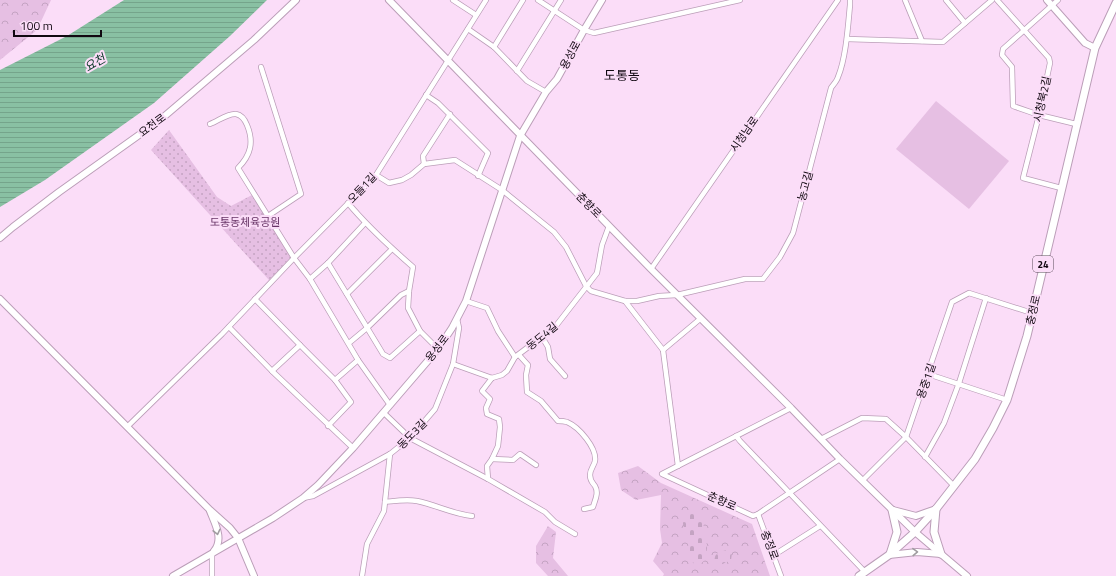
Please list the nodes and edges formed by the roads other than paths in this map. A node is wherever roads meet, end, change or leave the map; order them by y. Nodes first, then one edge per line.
1 (296, 0) edge
2 (389, 0) edge
3 (453, 0) edge
4 (486, 0) edge
5 (523, 0) edge
6 (538, 0) edge
7 (561, 0) edge
8 (602, 0) edge
9 (740, 0) edge
10 (838, 0) edge
11 (850, 0) edge
12 (905, 0) edge
13 (947, 0) edge
14 (992, 0) edge
15 (997, 0) edge
16 (1047, 0) edge
17 (1058, 0) edge
18 (1116, 3) edge
19 (1052, 6) junction
20 (555, 10) junction
21 (476, 15) junction
22 (965, 23) junction
23 (468, 29) junction
24 (584, 30) junction
25 (1025, 31) junction
26 (847, 39) junction
27 (922, 41) junction
28 (494, 47) junction
29 (1094, 48) junction
30 (448, 60) junction
31 (260, 67) dead end
32 (517, 71) junction
33 (546, 92) junction
34 (426, 95) junction
35 (450, 114) junction
36 (1039, 116) junction
37 (210, 124) dead end
38 (1076, 124) junction
39 (520, 136) junction
40 (424, 164) junction
41 (376, 175) junction
42 (478, 176) junction
43 (1061, 188) junction
44 (502, 190) junction
45 (348, 203) junction
46 (268, 216) junction
47 (365, 222) junction
48 (609, 226) junction
49 (0, 238) edge
50 (392, 249) junction
51 (294, 258) junction
52 (328, 263) junction
53 (651, 269) junction
54 (310, 279) junction
55 (586, 286) junction
56 (409, 291) junction
57 (348, 294) junction
58 (677, 294) junction
59 (986, 298) junction
60 (0, 299) edge
61 (255, 299) junction
62 (466, 301) junction
63 (625, 301) junction
64 (1032, 313) junction
65 (700, 318) junction
66 (457, 319) junction
67 (229, 327) junction
68 (367, 328) junction
69 (420, 331) junction
70 (542, 337) junction
71 (349, 343) junction
72 (300, 346) junction
73 (438, 349) junction
74 (663, 350) junction
75 (517, 356) junction
76 (358, 360) junction
77 (453, 364) junction
78 (272, 371) junction
79 (928, 374) junction
80 (565, 376) dead end
81 (492, 378) junction
82 (335, 380) junction
83 (959, 383) junction
84 (1007, 400) junction
85 (390, 405) junction
86 (791, 408) junction
87 (384, 413) junction
88 (328, 426) junction
89 (127, 427) junction
90 (736, 436) junction
91 (906, 437) junction
92 (410, 438) junction
93 (820, 439) junction
94 (353, 448) junction
95 (390, 454) junction
96 (925, 457) junction
97 (492, 459) junction
98 (840, 459) junction
99 (536, 465) dead end
100 (678, 466) junction
101 (488, 479) junction
102 (863, 480) junction
103 (954, 486) junction
104 (791, 494) junction
105 (303, 498) junction
106 (385, 502) junction
107 (936, 508) junction
108 (584, 509) dead end
109 (210, 510) junction
110 (892, 510) junction
111 (758, 514) junction
112 (472, 516) dead end
113 (820, 526) junction
114 (915, 532) junction
115 (575, 534) dead end
116 (238, 538) junction
117 (212, 554) junction
118 (941, 554) junction
119 (774, 555) junction
120 (889, 555) junction
121 (862, 574) edge
122 (173, 576) edge
123 (212, 576) edge
124 (254, 576) edge
125 (362, 576) edge
126 (781, 576) edge
127 (967, 576) edge

1 - 49 street, 요천로
2 - 30 street, 춘향로
3 - 21 street
4 - 21 street, 오들1길
5 - 28 street
6 - 20 street
7 - 20 street
8 - 24 street, 용성로
9 - 24 street, 용성로
10 - 53 street, 시청남로
11 - 26 street, 농고길
12 - 27 street
13 - 22 street
14 - 22 street
15 - 25 street, 시청북2길
16 - 19 street
17 - 19 street
18 - 29 main road, 충정로 / 24
19 - 25 street
19 - 29 street
20 - 24 street
20 - 32 street
21 - 23 street, 오들1길
22 - 27 street
23 - 28 street
23 - 30 street, 오들1길
24 - 33 street, 용성로
25 - 36 street, 시청북2길
25 - 36 street
26 - 27 street
26 - 58 street, 농고길
28 - 32 street
29 - 38 main road, 충정로 / 24
30 - 34 street, 오들1길
30 - 39 street, 춘향로
31 - 46 street
32 - 33 street
33 - 39 street, 용성로
34 - 35 street
34 - 41 street, 오들1길
35 - 40 street
35 - 42 street
36 - 38 street
36 - 43 street, 시청북2길
37 - 46 street
38 - 43 main road, 충정로 / 24
39 - 44 street, 용성로
39 - 48 street, 춘향로
40 - 41 street
40 - 42 street
41 - 45 street, 오들1길
42 - 44 street
43 - 64 main road, 충정로 / 24
44 - 55 street
44 - 62 street, 용성로
45 - 47 street
45 - 51 street, 오들1길
46 - 51 street
47 - 50 street
47 - 52 street
48 - 53 street, 춘향로
48 - 55 street, 동도4길
50 - 56 street
50 - 57 street
51 - 54 street
51 - 61 street, 오들1길
52 - 54 street
52 - 57 street
53 - 58 street, 춘향로
54 - 71 street
55 - 63 street
55 - 70 street, 동도4길
56 - 68 street
56 - 69 street
57 - 68 street
58 - 63 street
58 - 65 street, 춘향로
59 - 64 street, 용중1길
59 - 79 street, 용중1길
59 - 83 street
60 - 89 street
61 - 67 street, 오들1길
61 - 72 street
62 - 66 street, 용성로
62 - 75 street
63 - 74 street
64 - 84 main road, 충정로 / 24
65 - 74 street
65 - 86 street, 춘향로
66 - 73 street, 용성로
66 - 77 street, 동도3길
67 - 78 street
67 - 89 street, 오들1길
68 - 69 street
68 - 71 street
69 - 73 street
70 - 75 street, 동도4길
70 - 80 street
71 - 76 street
72 - 78 street
72 - 82 street
73 - 85 street, 용성로
74 - 100 street
75 - 81 street, 동도4길
75 - 108 street
76 - 82 street
76 - 85 street
77 - 81 street
77 - 92 street, 동도3길
78 - 88 street
79 - 83 street
79 - 91 street, 용중1길
81 - 97 street
82 - 88 street
83 - 84 street
83 - 96 street
84 - 103 main road, 충정로 / 24
85 - 87 street, 용성로
86 - 90 street, 춘향로
86 - 93 street, 춘향로
87 - 92 street
87 - 94 street, 용성로
88 - 94 street
89 - 109 street
90 - 100 street, 춘향로
90 - 104 street, 충정로
91 - 93 street
91 - 96 street
91 - 102 street, 용중1길
92 - 95 street, 동도3길
92 - 101 street
93 - 98 street, 춘향로
94 - 105 street, 용성로
95 - 105 street, 동도3길
95 - 106 street
96 - 103 street
97 - 99 street
97 - 101 street
98 - 102 street, 춘향로
98 - 104 street
100 - 111 street, 춘향로
101 - 115 street
102 - 110 street, 춘향로
103 - 107 main road, 충정로 / 24
104 - 111 street
104 - 113 street, 충정로
105 - 116 street, 용성로
106 - 112 street
106 - 125 street
107 - 110 street
107 - 114 main road, 충정로 / 24
107 - 118 main road
109 - 116 street
109 -> 117 street
110 - 114 street, 춘향로
110 - 120 main road
111 - 119 street, 충정로
113 - 119 street
113 - 121 street, 충정로
114 - 118 street, 춘향로
114 - 120 main road, 충정로 / 24
116 - 117 street, 용성로
116 - 124 street
117 - 122 street, 용성로
117 - 123 street
120 -> 118 street
118 - 127 street, 춘향로
119 - 126 street, 충정로
120 - 121 main road, 충정로 / 24

